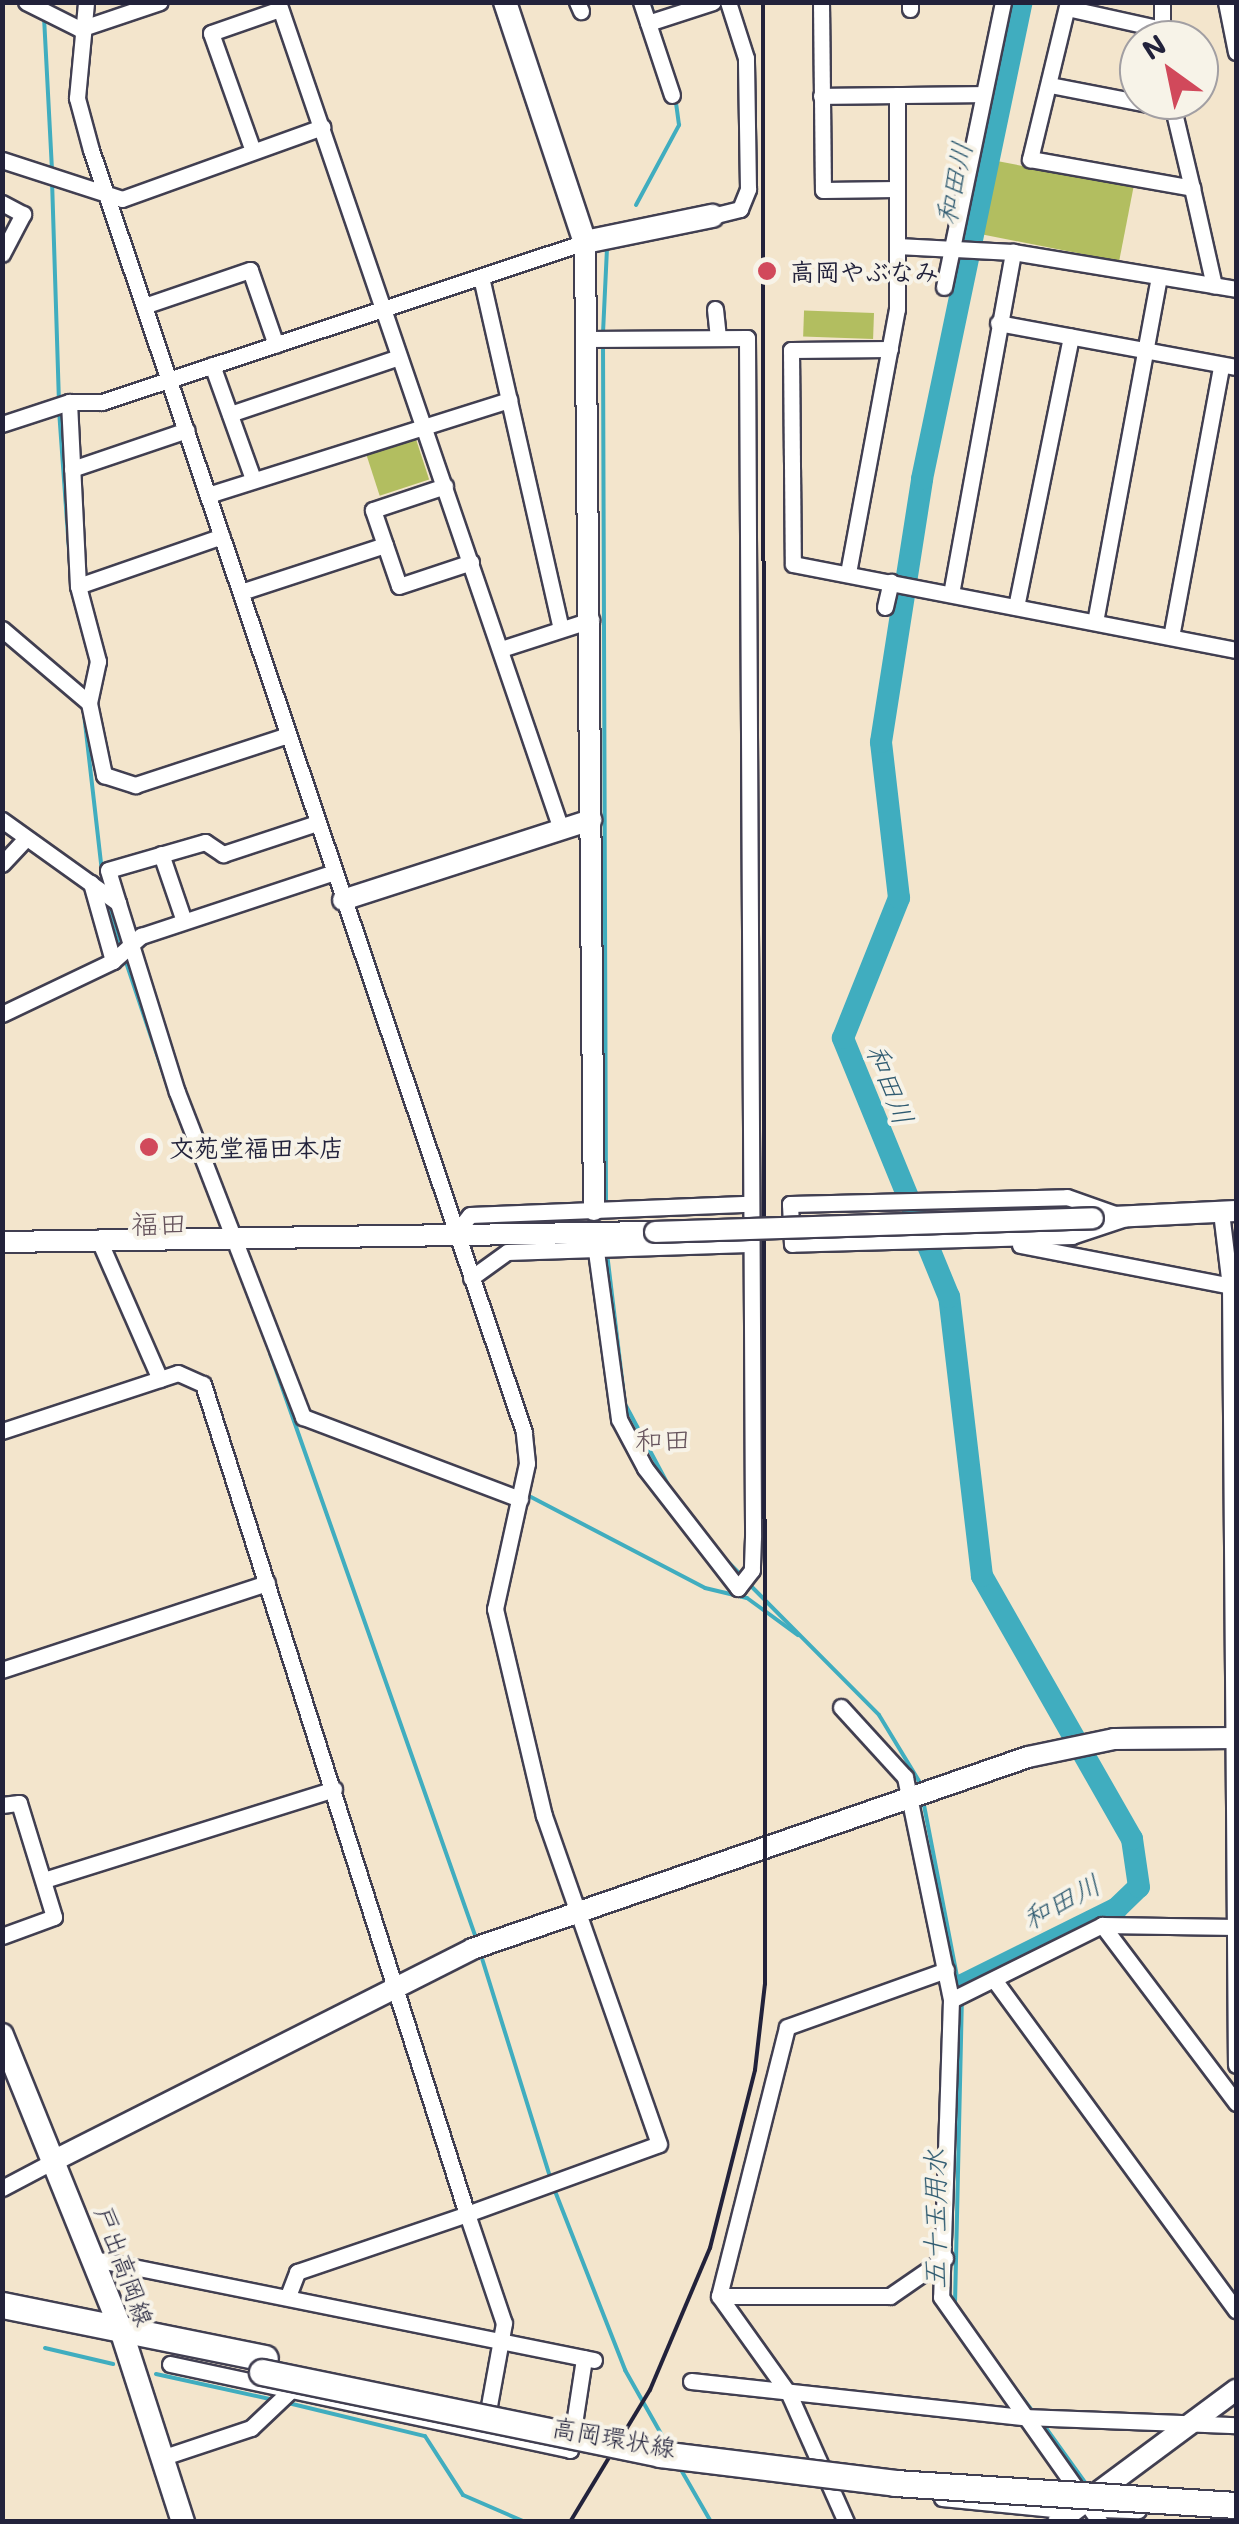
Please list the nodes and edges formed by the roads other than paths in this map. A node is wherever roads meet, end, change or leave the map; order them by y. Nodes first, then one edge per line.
1 (86, 2) edge
2 (160, 2) edge
3 (505, 2) edge
4 (641, 2) edge
5 (713, 2) edge
6 (728, 2) edge
7 (821, 2) edge
8 (1003, 2) edge
9 (1226, 2) edge
10 (29, 4) edge
11 (279, 6) edge
12 (1067, 6) edge
13 (1119, 21) edge
14 (648, 24) junction
15 (80, 28) junction
16 (1236, 52) edge
17 (1050, 86) junction
18 (983, 94) junction
19 (672, 95) dead end
20 (897, 95) junction
21 (821, 96) junction
22 (1119, 96) edge
23 (1176, 120) edge
24 (322, 127) junction
25 (253, 152) junction
26 (2, 160) edge
27 (896, 188) junction
28 (1192, 188) junction
29 (108, 200) junction
30 (2, 203) edge
31 (712, 216) joint
32 (585, 242) junction
33 (896, 246) junction
34 (954, 248) junction
35 (1013, 252) junction
36 (2, 254) edge
37 (481, 277) junction
38 (1159, 277) junction
39 (1214, 286) junction
40 (944, 287) dead end
41 (1236, 289) edge
42 (144, 306) junction
43 (714, 309) dead end
44 (382, 312) junction
45 (998, 323) junction
46 (1071, 337) junction
47 (718, 338) junction
48 (591, 339) junction
49 (276, 346) junction
50 (890, 349) junction
51 (1146, 352) junction
52 (399, 357) junction
53 (212, 365) junction
54 (1229, 366) edge
55 (169, 381) junction
56 (509, 400) junction
57 (61, 405) junction
58 (230, 414) junction
59 (423, 422) junction
60 (2, 424) edge
61 (187, 430) junction
62 (72, 469) junction
63 (252, 479) junction
64 (444, 486) junction
65 (208, 494) junction
66 (222, 536) junction
67 (384, 545) junction
68 (472, 562) junction
69 (848, 573) junction
70 (892, 582) junction
71 (78, 586) junction
72 (241, 592) junction
73 (950, 594) junction
74 (885, 607) dead end
75 (1016, 607) junction
76 (591, 620) junction
77 (1095, 622) junction
78 (2, 628) edge
79 (562, 628) junction
80 (1171, 638) junction
81 (501, 649) junction
82 (1236, 650) edge
83 (84, 699) junction
84 (288, 736) junction
85 (2, 820) edge
86 (591, 820) junction
87 (317, 823) junction
88 (560, 826) junction
89 (24, 840) junction
90 (160, 854) junction
91 (2, 864) edge
92 (334, 872) junction
93 (105, 893) junction
94 (343, 900) junction
95 (184, 921) junction
96 (122, 954) junction
97 (2, 1014) edge
98 (750, 1204) junction
99 (662, 1207) junction
100 (602, 1209) junction
101 (1229, 1211) edge
102 (1126, 1218) junction
103 (455, 1234) junction
104 (228, 1237) junction
105 (98, 1238) junction
106 (992, 1240) junction
107 (2, 1242) edge
108 (748, 1244) junction
109 (663, 1248) junction
110 (598, 1250) junction
111 (471, 1278) junction
112 (1234, 1287) edge
113 (160, 1379) junction
114 (2, 1431) edge
115 (520, 1499) junction
116 (1234, 1517) edge
117 (266, 1584) junction
118 (2, 1670) edge
119 (841, 1707) dead end
120 (1235, 1738) edge
121 (334, 1789) junction
122 (917, 1792) junction
123 (2, 1805) edge
124 (44, 1880) junction
125 (576, 1915) junction
126 (1102, 1926) junction
127 (1235, 1927) edge
128 (2, 1936) edge
129 (946, 1970) junction
130 (994, 1980) junction
131 (390, 1984) junction
132 (959, 1996) junction
133 (2, 2034) edge
134 (1236, 2065) edge
135 (1236, 2103) edge
136 (55, 2160) junction
137 (2, 2188) edge
138 (467, 2214) junction
139 (944, 2258) junction
140 (94, 2259) junction
141 (288, 2296) junction
142 (720, 2296) junction
143 (2, 2304) edge
144 (1236, 2310) edge
145 (2, 2319) edge
146 (123, 2336) junction
147 (504, 2345) junction
148 (170, 2364) dead end
149 (264, 2365) junction
150 (691, 2381) dead end
151 (1236, 2390) edge
152 (289, 2392) junction
153 (789, 2394) junction
154 (1024, 2417) junction
155 (1190, 2425) junction
156 (1236, 2425) edge
157 (483, 2434) junction
158 (164, 2457) junction
159 (642, 2463) dead end
160 (832, 2488) junction
161 (1236, 2496) edge
162 (1236, 2505) edge
163 (1095, 2511) edge
164 (1236, 2513) edge
165 (1060, 2516) edge
166 (183, 2522) edge
167 (846, 2522) edge

1 - 15 street
2 - 15 street
3 - 32 main road
4 - 14 street
5 - 14 street
6 - 31 street
7 - 21 street
8 - 18 street
9 - 16 street
10 - 15 street
11 - 24 street
11 - 25 street
12 - 13 street
12 - 17 street
14 - 19 street
15 - 29 street
17 - 22 street
17 - 28 street
18 - 20 street
18 - 34 street
20 - 21 street
20 - 27 street
21 - 27 street
23 - 28 street
24 - 25 street
24 - 44 street
25 - 29 street
26 - 29 street
27 - 33 street
28 - 39 street
29 - 42 street
30 - 36 street
31 - 32 main road
32 - 37 street
32 - 48 street
33 - 34 street
33 - 50 street
34 - 35 street
34 - 40 street
35 - 38 street
35 - 45 street
37 - 44 street
37 - 56 street
38 - 39 street
38 - 51 street
39 - 41 street
42 - 49 street
42 - 55 street
43 - 47 street
44 - 49 street
44 - 52 street
45 - 46 street
45 - 73 street
46 - 51 street
46 - 75 street
47 - 48 street
47 - 98 street
48 - 76 street
49 - 53 street
50 - 69 street
50 - 69 street
51 - 54 street
51 - 77 street
52 - 58 street
52 - 59 street
53 - 55 street
53 - 58 street
54 - 80 street
55 - 57 street
55 - 61 street
56 - 59 street
56 - 79 street
57 - 60 street
57 - 62 street
58 - 63 street
59 - 63 street
59 - 64 street
61 - 62 street
61 - 65 street
62 - 71 street
63 - 65 street
64 - 67 street
64 - 68 street
65 - 66 street
66 - 71 street
66 - 72 street
67 - 68 street
67 - 72 street
68 - 81 street
69 - 70 street
70 - 73 street
70 - 74 street
71 - 83 street
72 - 84 street
73 - 75 street
75 - 77 street
76 - 79 street
76 - 86 street
77 - 80 street
78 - 83 street
79 - 81 street
80 - 82 street
81 - 88 street
83 - 84 street
84 - 87 street
85 - 89 street
86 - 88 street
86 - 100 street
87 - 90 street
87 - 92 street
88 - 94 street
89 - 91 street
89 - 93 street
90 - 93 street
90 - 95 street
92 - 94 street
92 - 95 street
93 - 96 street
93 - 96 street
94 - 103 street
95 - 96 street
96 - 97 street
96 - 104 street
98 - 99 street
98 - 108 street
99 - 100 street
99 - 109 street
100 - 103 street
101 - 102 street
101 - 112 street
102 - 103 street, bridge
102 - 106 street
102 - 106 street
103 - 104 street
103 - 111 street
104 - 105 street
104 - 115 street
105 - 107 street
105 - 113 street
106 - 112 street
108 - 109 street
108 - 110 street
109 - 110 street
110 - 111 street
111 - 115 street
112 - 116 street
113 - 114 street
113 - 117 street
115 - 125 street
116 - 120 street
117 - 118 street
117 - 121 street
119 - 122 street
120 - 122 street
120 - 127 street
121 - 124 street
121 - 131 street
122 - 125 street
122 - 129 street
123 - 124 street
124 - 128 street
125 - 131 street
125 - 138 street
126 - 127 street
126 - 130 street
126 - 135 street
127 - 134 street
129 - 132 street
129 - 142 street
130 - 132 street
130 - 144 street
131 - 136 street
131 - 138 street
132 - 139 street
133 - 136 main road, 戸出高岡線
136 - 137 street
136 - 140 main road, 戸出高岡線
138 - 141 street
138 - 147 street
139 - 142 street
139 - 154 street
140 - 141 street
140 - 146 main road, 戸出高岡線
141 - 147 street
142 - 153 street
143 - 146 main road, 高岡環状線
145 - 146 main road, 高岡環状線
146 - 149 main road, 高岡環状線
146 - 158 main road, 戸出高岡線
147 - 157 street
147 - 157 street
148 - 152 street
149 - 161 main road, 高岡環状線, bridge
149 - 162 main road, 高岡環状線, bridge
150 - 153 street
151 - 155 street
152 - 157 street
152 - 158 street
153 - 154 street
153 - 160 street
154 - 155 street
154 - 163 street
155 - 156 street
155 - 163 street
158 - 166 main road, 戸出高岡線
159 - 160 street
160 - 165 street
160 - 167 street
163 - 164 street
163 - 165 street

